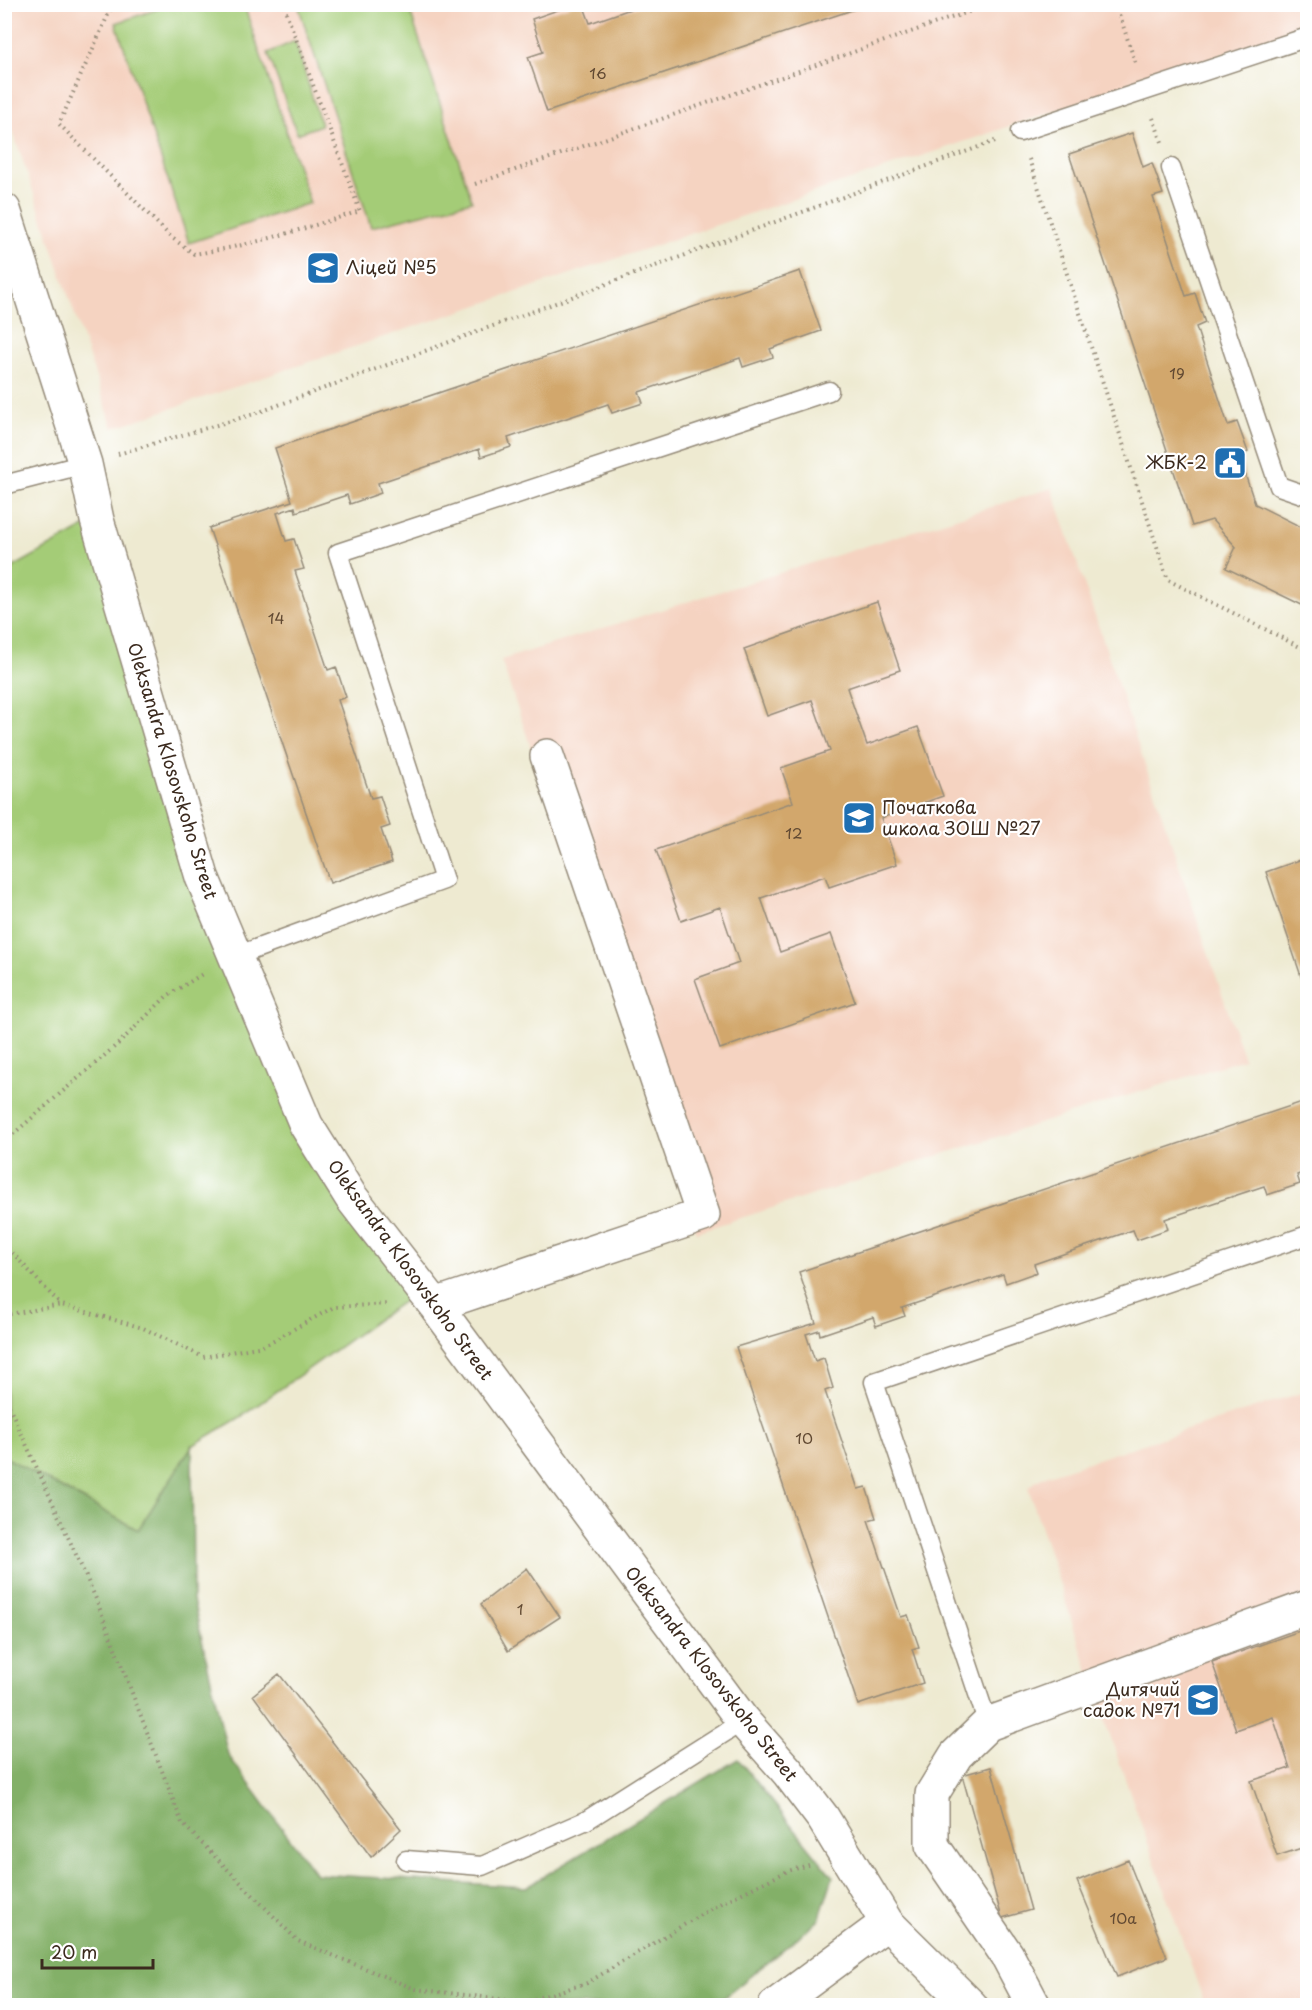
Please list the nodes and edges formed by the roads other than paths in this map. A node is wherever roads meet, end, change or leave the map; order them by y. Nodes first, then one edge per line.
1 (1308, 38) edge
2 (1020, 132) road end
3 (1171, 168) dead end
4 (4, 210) edge
5 (829, 391) dead end
6 (85, 464) junction
7 (4, 485) edge
8 (1308, 496) edge
9 (547, 756) dead end
10 (224, 962) junction
11 (1308, 1235) edge
12 (435, 1305) junction
13 (1308, 1606) edge
14 (743, 1721) junction
15 (988, 1724) junction
16 (406, 1860) dead end
17 (887, 1923) junction
18 (776, 2005) edge
19 (971, 2006) edge
20 (1034, 2006) edge

1 - 2 lane
3 - 8 lane
4 - 6 street, Oleksandra Klosovskoho Street
5 - 10 lane
6 - 7 lane
6 - 10 street, Oleksandra Klosovskoho Street
9 - 12 street
10 - 12 street, Oleksandra Klosovskoho Street
11 - 15 lane
12 - 14 street, Oleksandra Klosovskoho Street
13 - 15 street
14 - 16 lane
14 - 17 street, Oleksandra Klosovskoho Street
15 - 20 street
17 - 18 street
17 - 19 street, Oleksandra Klosovskoho Street

